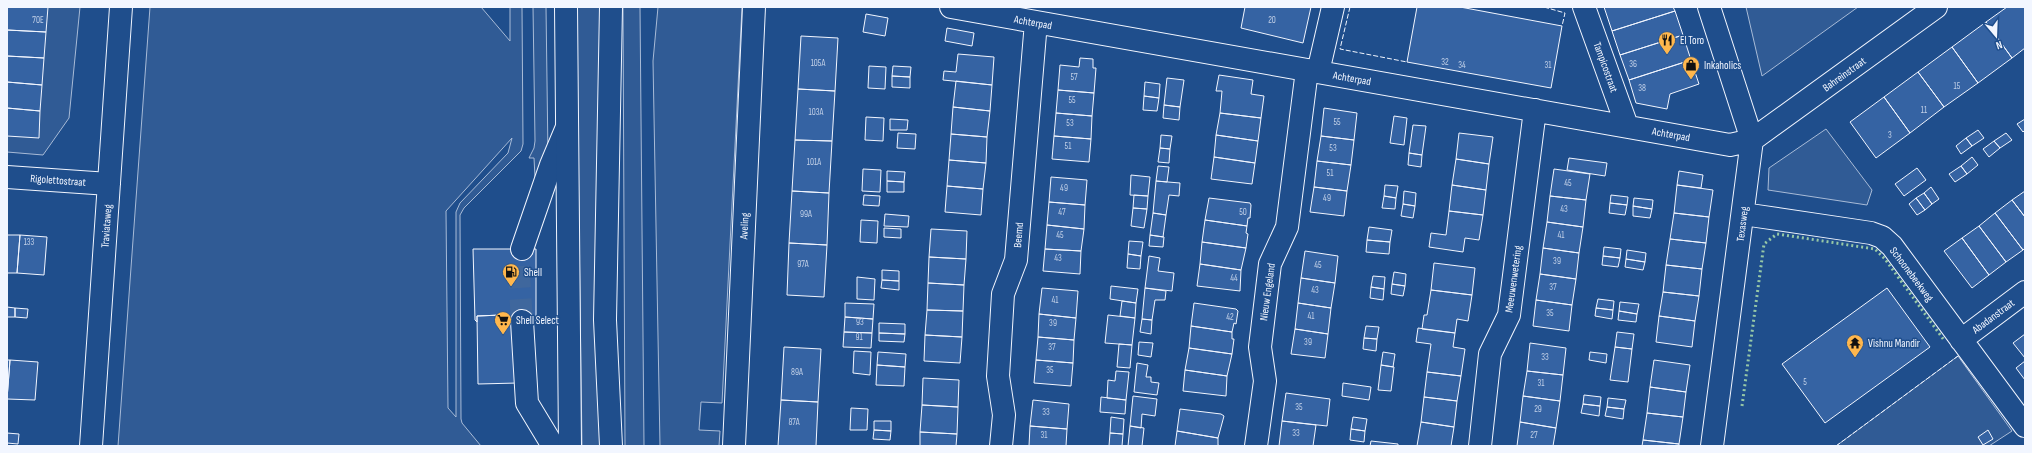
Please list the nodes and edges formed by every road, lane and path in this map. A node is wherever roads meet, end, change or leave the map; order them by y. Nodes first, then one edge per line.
1 (122, 7) edge
2 (566, 7) edge
3 (611, 7) edge
4 (754, 7) edge
5 (951, 7) edge
6 (1333, 7) edge
7 (1584, 7) edge
8 (1709, 7) edge
9 (1936, 7) edge
10 (996, 11) edge
11 (1036, 22) junction
12 (1312, 71) junction
13 (1535, 110) junction
14 (1627, 126) junction
15 (567, 127) junction
16 (1752, 140) junction
17 (7, 177) edge
18 (109, 184) junction
19 (1743, 214) junction
20 (522, 249) tunnel mouth
21 (2025, 292) edge
22 (522, 321) tunnel mouth
23 (1961, 340) junction
24 (2025, 426) edge
25 (91, 446) edge
26 (553, 446) edge
27 (570, 446) edge
28 (611, 446) edge
29 (734, 446) edge
30 (1001, 446) edge
31 (1256, 446) edge
32 (1480, 446) edge
33 (1712, 446) edge

1 - 18 street, Traviataweg
2 - 15 street
3 - 28 street
4 - 29 street, Aveling
5 - 10 street, Achterpad
6 - 12 street
7 - 14 street, Tampicostraat
8 - 16 street, Texasweg
9 - 16 street, Bahreinstraat
10 - 11 street, Achterpad
11 - 12 street, Achterpad
11 - 30 street, Beemd
12 - 13 street, Achterpad
12 - 31 street, Nieuw Engeland
13 - 14 street, Achterpad
13 - 32 street, Meeuwenwetering
14 - 16 street, Achterpad
15 - 20 street
15 - 27 street
16 - 19 street, Texasweg
17 - 18 street, Rigolettostraat
18 - 25 street, Traviataweg
19 - 23 street, Schoonebeekweg
19 - 33 street, Texasweg
21 - 23 street, Abadanstraat
22 - 26 street
23 - 24 street, Schoonebeekweg

